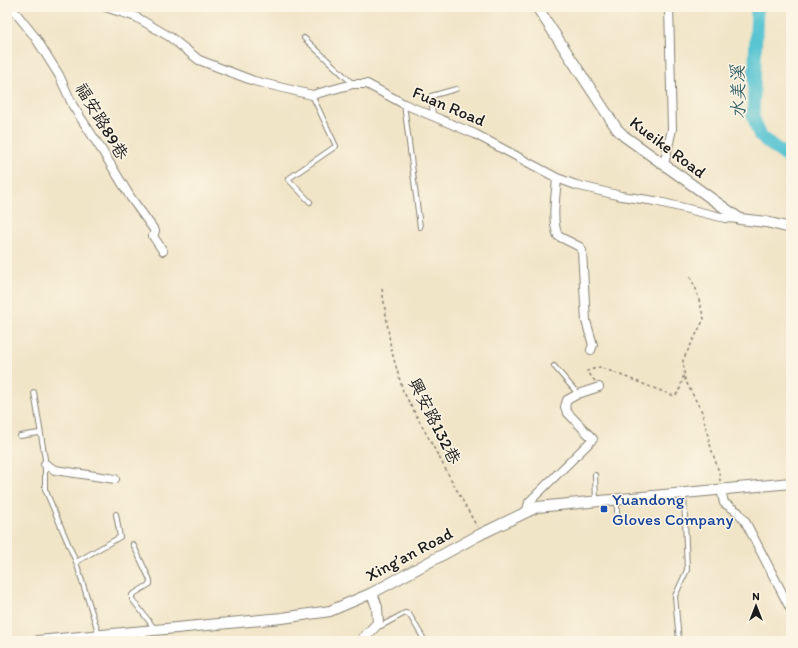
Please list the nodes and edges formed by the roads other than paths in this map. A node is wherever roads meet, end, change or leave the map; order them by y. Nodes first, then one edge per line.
1 (11, 7) edge
2 (105, 7) edge
3 (537, 7) edge
4 (669, 7) edge
5 (304, 38) dead end
6 (353, 84) junction
7 (456, 89) dead end
8 (312, 95) junction
9 (404, 104) junction
10 (433, 116) junction
11 (664, 165) junction
12 (558, 178) junction
13 (310, 202) dead end
14 (740, 219) junction
15 (420, 227) dead end
16 (791, 228) edge
17 (163, 250) dead end
18 (591, 350) dead end
19 (554, 366) dead end
20 (599, 387) road end
21 (34, 392) dead end
22 (578, 394) junction
23 (39, 433) junction
24 (20, 436) dead end
25 (45, 464) junction
26 (595, 475) dead end
27 (115, 479) dead end
28 (791, 483) edge
29 (721, 489) junction
30 (684, 494) junction
31 (617, 501) junction
32 (596, 502) junction
33 (527, 511) junction
34 (116, 514) dead end
35 (617, 521) dead end
36 (133, 544) dead end
37 (76, 562) junction
38 (372, 593) junction
39 (791, 610) edge
40 (378, 623) junction
41 (156, 630) junction
42 (101, 638) edge
43 (38, 641) edge
44 (361, 641) edge
45 (425, 641) edge
46 (679, 641) edge

1 - 17 street, 福安路89巷
2 - 8 street, Fuan Road
3 - 11 street, Kueike Road
4 - 11 street
5 - 6 lane
6 - 8 street, Fuan Road
6 - 9 street, Fuan Road
7 - 10 lane
8 - 13 lane
9 - 10 street, Fuan Road
9 - 15 lane
10 - 12 street, Fuan Road
11 - 14 street, Kueike Road
12 - 14 street, Fuan Road
12 - 18 street
14 - 16 street, Fuan Road
19 - 22 lane
20 - 22 street
21 - 23 lane
22 - 33 street
23 - 24 lane
23 - 25 lane
25 - 27 street
25 - 37 lane
26 - 32 lane
28 - 29 street, Xing’an Road
29 - 30 street, Xing’an Road
29 - 39 street
30 - 31 street, Xing’an Road
30 - 46 lane
31 - 32 street, Xing’an Road
31 - 35 lane
32 - 33 street, Xing’an Road
33 - 38 street, Xing’an Road
34 - 37 lane
36 - 41 lane
37 - 42 lane
38 - 40 street
38 - 41 street, Xing’an Road
40 - 44 street
40 - 45 lane
41 - 42 street, Xing’an Road
42 - 43 street, Xing’an Road

